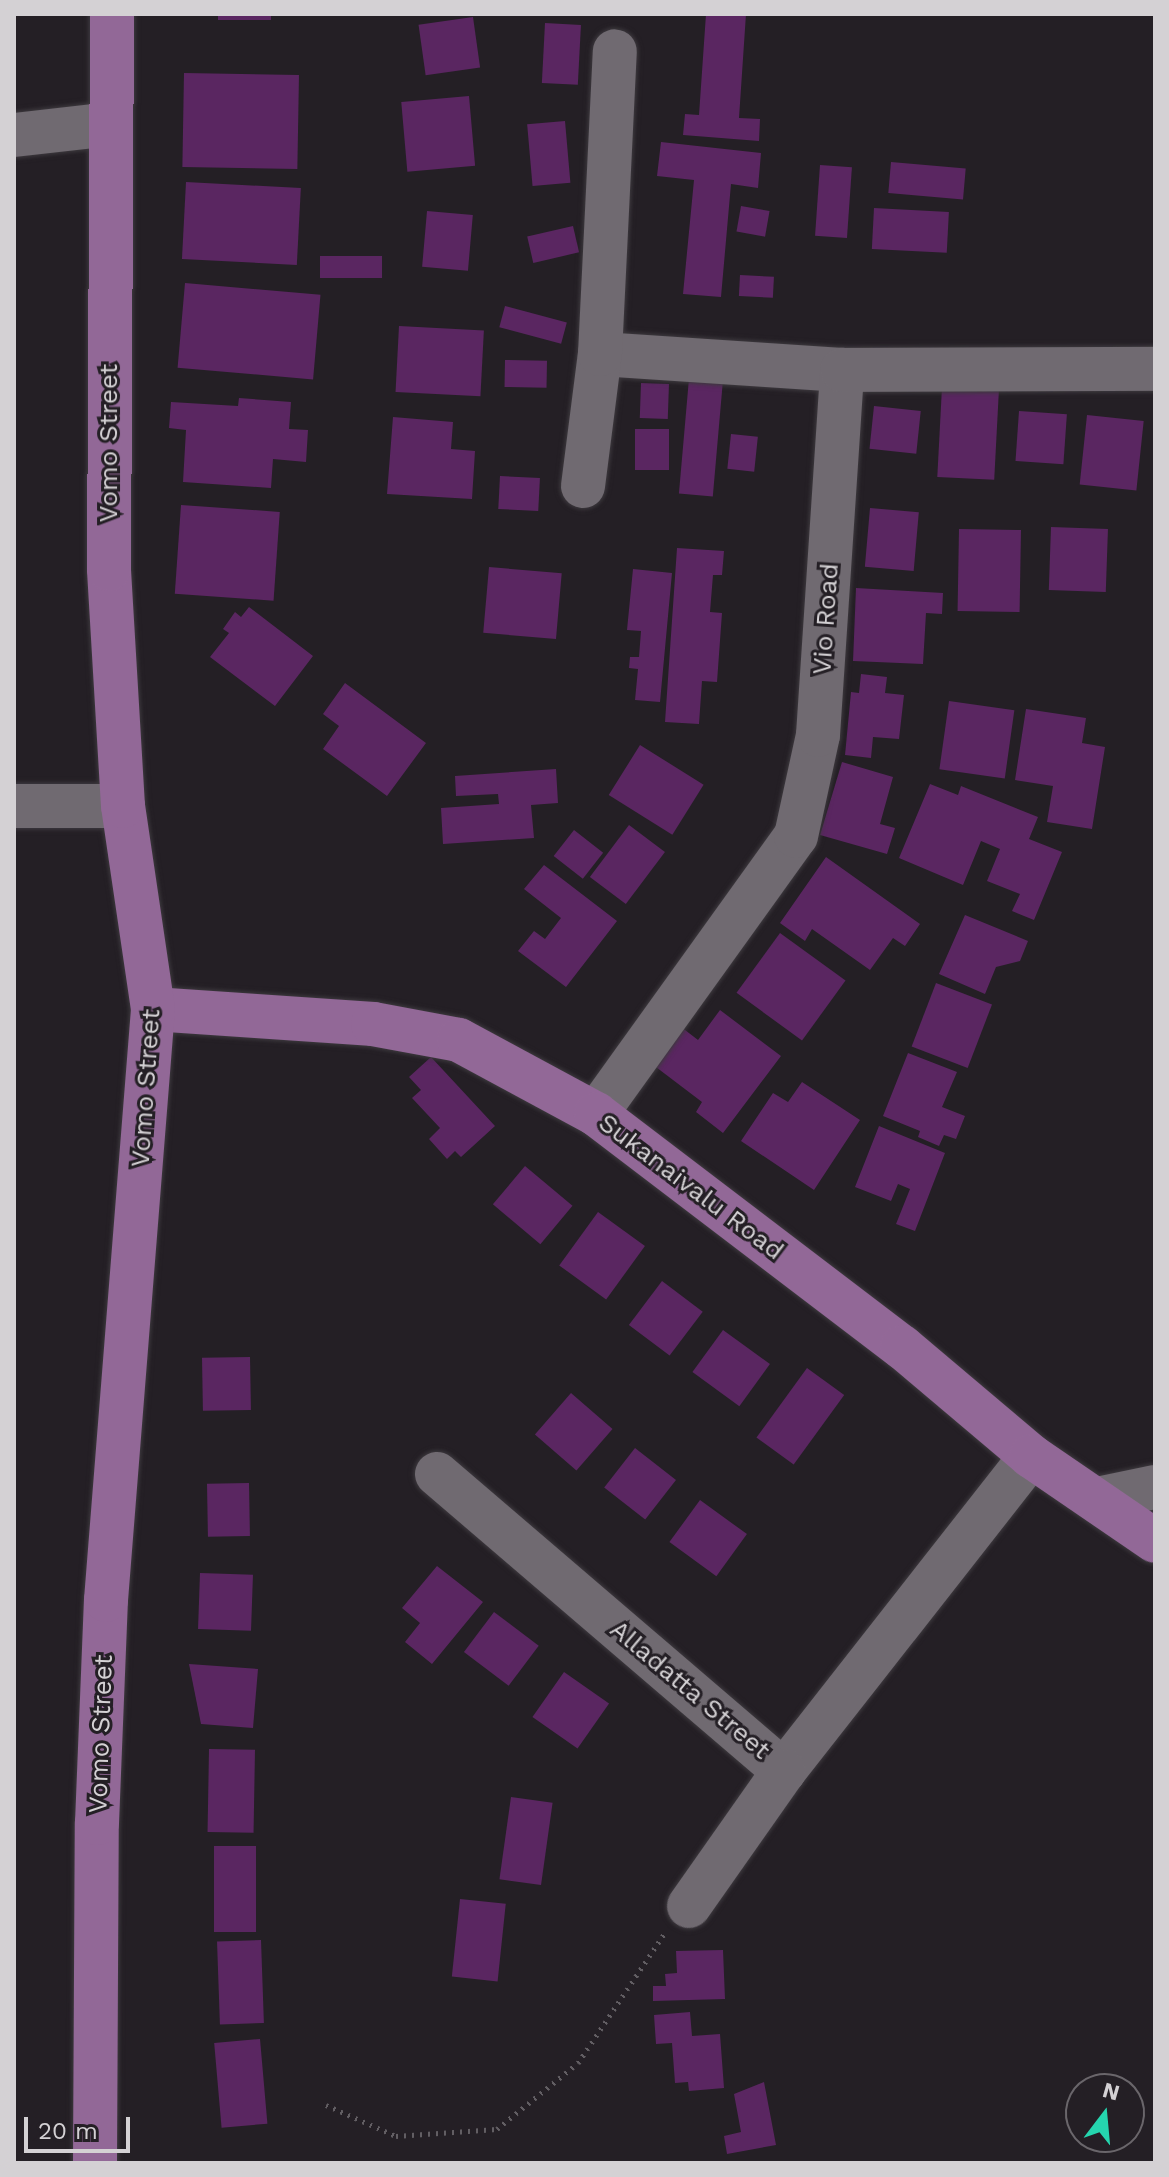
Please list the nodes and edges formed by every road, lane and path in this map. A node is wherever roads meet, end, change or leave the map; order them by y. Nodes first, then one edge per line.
1 (112, 14) edge
2 (615, 51) dead end
3 (110, 124) junction
4 (14, 135) edge
5 (600, 354) junction
6 (1155, 369) edge
7 (842, 370) junction
8 (583, 486) dead end
9 (14, 806) edge
10 (123, 806) junction
11 (153, 1009) junction
12 (596, 1114) junction
13 (1031, 1456) junction
14 (437, 1474) dead end
15 (1155, 1487) edge
16 (1097, 1499) junction
17 (1155, 1541) edge
18 (784, 1771) junction
19 (689, 1906) joint
20 (326, 2105) dead end
21 (95, 2163) edge

1 - 3 main road, Vomo Street
2 - 5 street
3 - 4 street
3 - 10 main road, Vomo Street
5 - 7 street
5 - 8 street
6 - 7 street
7 - 12 street, Vio Road
9 - 10 street
10 - 11 main road, Vomo Street
11 - 12 main road, Sukanaivalu Road
11 - 21 main road, Vomo Street
12 - 13 main road, Sukanaivalu Road
13 - 16 main road, Sukanaivalu Road
13 - 18 street, Alladatta Street
14 - 18 street, Alladatta Street
15 - 16 street
16 - 17 main road, Sukanaivalu Road
18 - 19 street
19 - 20 path

